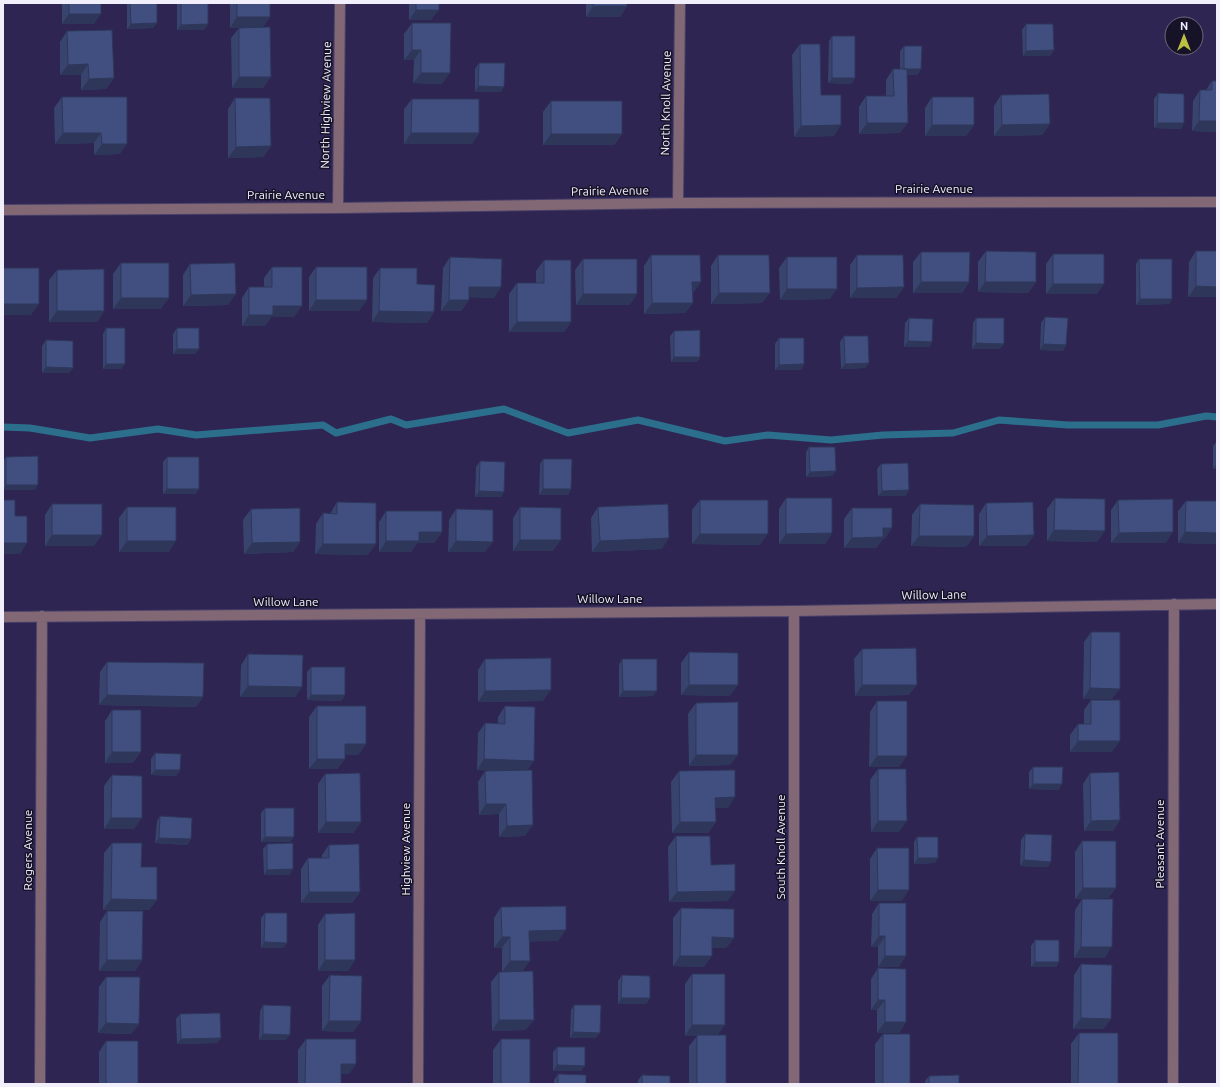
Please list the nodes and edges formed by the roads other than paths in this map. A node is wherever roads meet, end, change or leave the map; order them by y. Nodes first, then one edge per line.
1 (340, 3) edge
2 (680, 3) edge
3 (1217, 202) edge
4 (678, 203) junction
5 (338, 208) junction
6 (3, 210) edge
7 (1174, 604) junction
8 (1217, 604) edge
9 (794, 611) junction
10 (420, 614) junction
11 (42, 616) junction
12 (3, 617) edge
13 (40, 1084) edge
14 (418, 1084) edge
15 (794, 1084) edge
16 (1173, 1084) edge

1 - 5 street, North Highview Avenue
2 - 4 street, North Knoll Avenue
3 - 4 street, Prairie Avenue
4 - 5 street, Prairie Avenue
5 - 6 street, Prairie Avenue
7 - 8 street, Willow Lane
7 - 9 street, Willow Lane
7 - 16 street, Pleasant Avenue
9 - 10 street, Willow Lane
9 - 15 street, South Knoll Avenue
10 - 11 street, Willow Lane
10 - 14 street, Highview Avenue
11 - 12 street, Willow Lane
11 - 13 street, Rogers Avenue

